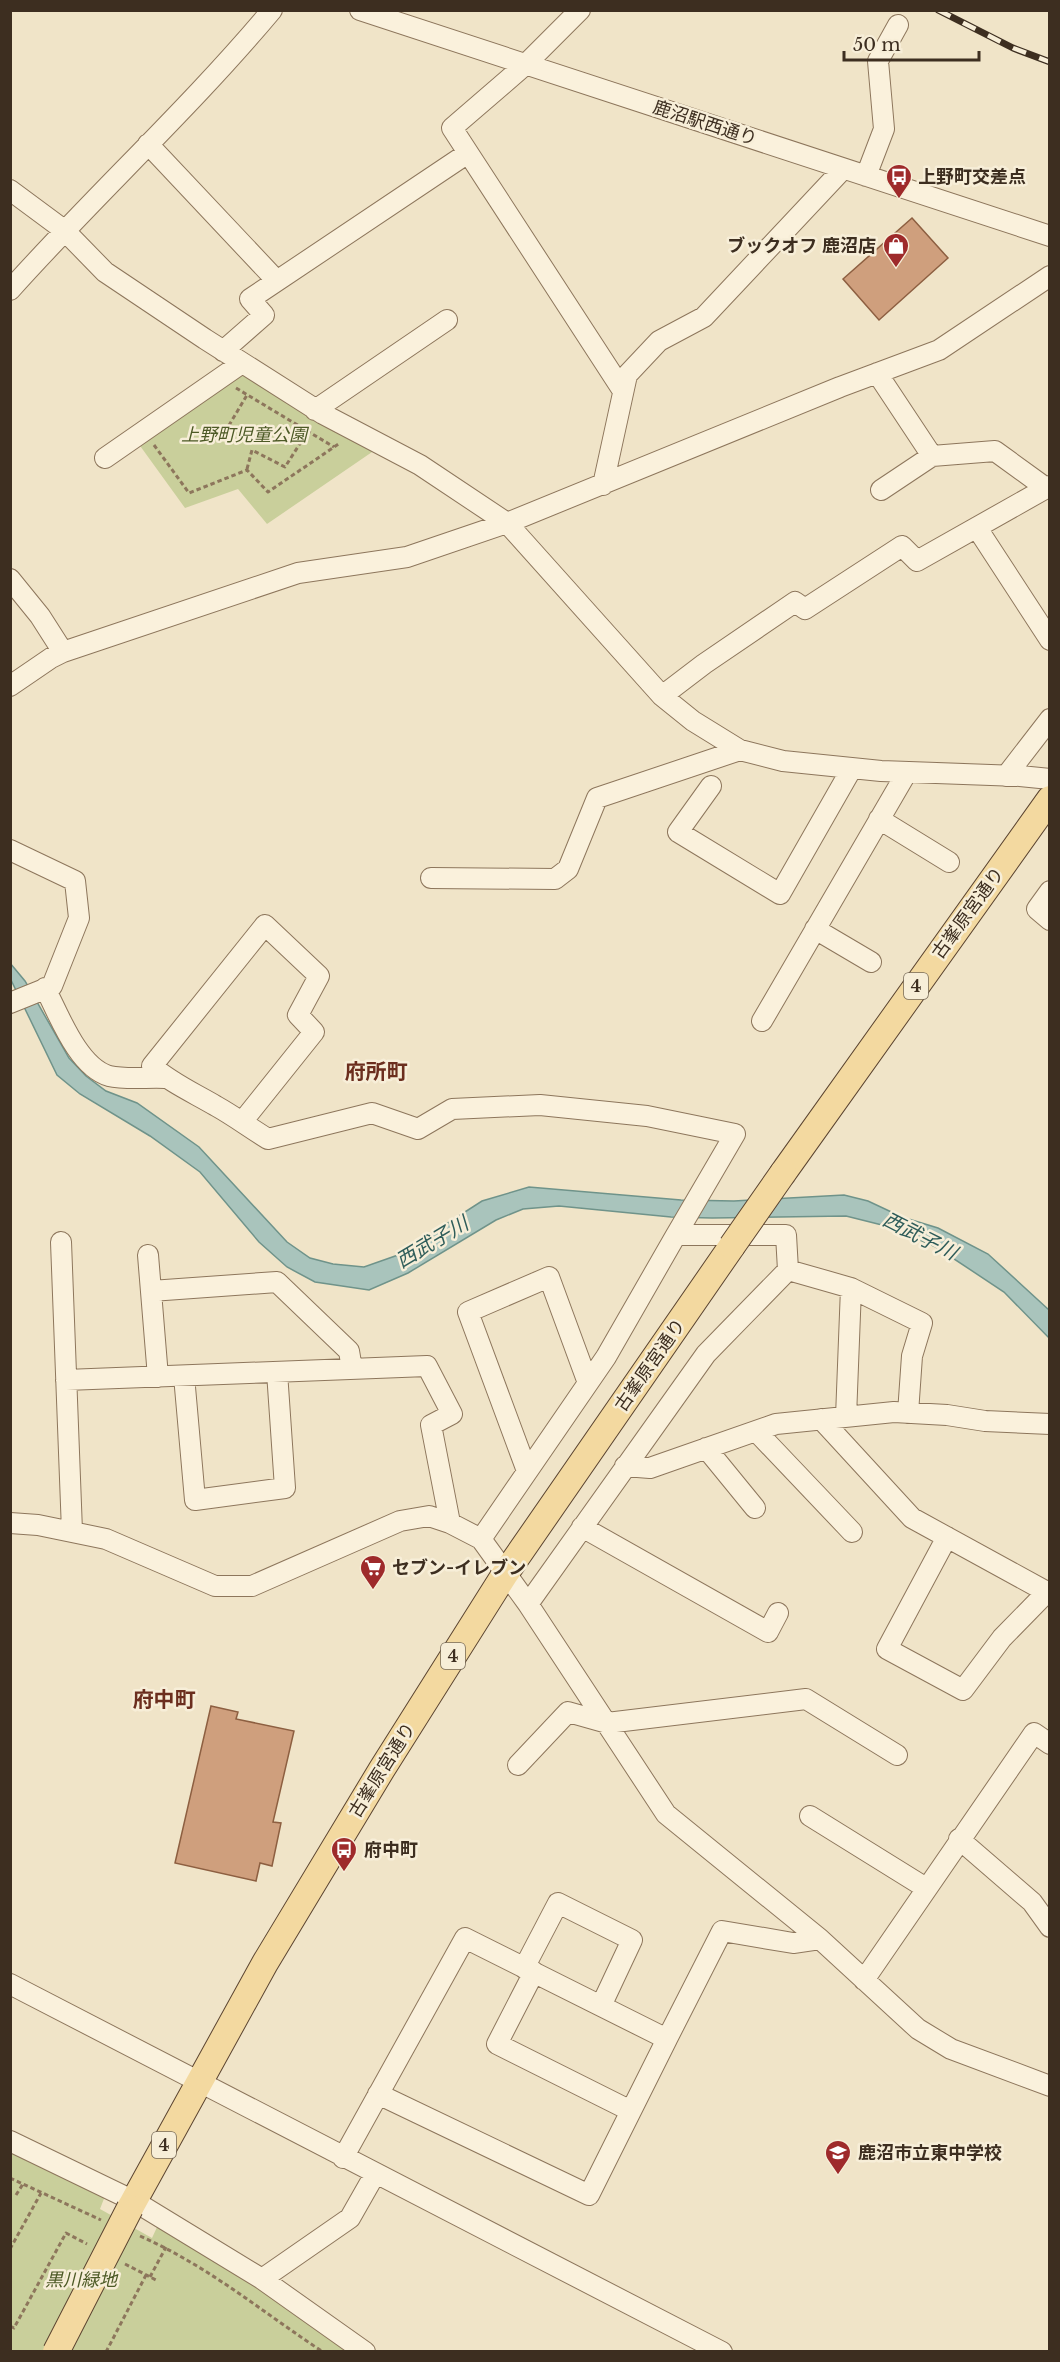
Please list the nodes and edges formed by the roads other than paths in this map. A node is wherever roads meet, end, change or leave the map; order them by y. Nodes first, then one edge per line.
1 (272, 10) edge
2 (360, 10) edge
3 (580, 10) edge
4 (898, 25) dead end
5 (525, 64) junction
6 (148, 144) junction
7 (468, 153) junction
8 (843, 169) junction
9 (866, 176) junction
10 (10, 190) edge
11 (64, 230) junction
12 (1050, 236) edge
13 (1050, 276) edge
14 (277, 281) junction
15 (10, 290) edge
16 (447, 320) dead end
17 (223, 351) junction
18 (242, 363) junction
19 (877, 373) junction
20 (623, 391) junction
21 (315, 410) junction
22 (932, 456) junction
23 (105, 458) dead end
24 (603, 485) junction
25 (1048, 487) edge
26 (881, 490) dead end
27 (507, 523) junction
28 (977, 528) junction
29 (10, 579) edge
30 (1050, 640) edge
31 (63, 652) junction
32 (10, 686) edge
33 (662, 696) junction
34 (1050, 719) edge
35 (740, 750) junction
36 (852, 768) junction
37 (907, 772) junction
38 (1013, 776) junction
39 (1050, 779) edge
40 (711, 786) dead end
41 (1050, 800) edge
42 (879, 819) junction
43 (10, 850) edge
44 (949, 862) dead end
45 (431, 878) dead end
46 (1050, 891) edge
47 (1050, 920) edge
48 (815, 929) junction
49 (871, 962) dead end
50 (45, 988) junction
51 (10, 1003) edge
52 (762, 1021) dead end
53 (165, 1078) junction
54 (242, 1122) junction
55 (676, 1235) junction
56 (61, 1242) dead end
57 (148, 1255) dead end
58 (788, 1270) junction
59 (851, 1288) junction
60 (151, 1291) junction
61 (352, 1369) junction
62 (277, 1372) junction
63 (184, 1376) junction
64 (158, 1377) junction
65 (66, 1380) junction
66 (588, 1383) junction
67 (908, 1413) junction
68 (846, 1417) junction
69 (821, 1419) junction
70 (1050, 1424) edge
71 (756, 1431) junction
72 (706, 1448) junction
73 (625, 1466) junction
74 (527, 1471) junction
75 (755, 1508) dead end
76 (450, 1522) junction
77 (10, 1523) edge
78 (582, 1527) junction
79 (72, 1532) junction
80 (852, 1532) dead end
81 (947, 1537) junction
82 (481, 1539) junction
83 (505, 1574) junction
84 (1048, 1592) edge
85 (528, 1604) junction
86 (778, 1613) dead end
87 (607, 1723) junction
88 (1050, 1743) edge
89 (897, 1755) dead end
90 (518, 1765) dead end
91 (810, 1816) dead end
92 (959, 1839) junction
93 (926, 1888) junction
94 (1050, 1927) edge
95 (820, 1939) junction
96 (529, 1970) junction
97 (864, 1980) junction
98 (10, 1984) edge
99 (601, 2006) junction
100 (667, 2039) junction
101 (199, 2082) junction
102 (1050, 2086) edge
103 (378, 2094) junction
104 (631, 2111) junction
105 (10, 2141) edge
106 (343, 2158) junction
107 (375, 2174) junction
108 (132, 2214) junction
109 (262, 2278) junction
110 (56, 2352) edge
111 (365, 2352) edge
112 (722, 2352) edge

1 - 6 street
2 - 5 street, 鹿沼駅西通り
3 - 5 street
4 - 9 street
5 - 7 street
5 - 8 street, 鹿沼駅西通り
6 - 11 street
6 - 14 street
7 - 14 street
7 - 20 street
8 - 9 street, 鹿沼駅西通り
8 - 20 street
9 - 12 street, 鹿沼駅西通り
10 - 11 street
11 - 15 street
11 - 17 street
13 - 19 street
14 - 17 street
16 - 21 street
17 - 18 street
18 - 21 street
18 - 23 street
19 - 22 street
19 - 24 street
20 - 24 street
21 - 27 street
22 - 25 street
22 - 26 street
24 - 27 street
25 - 28 street
27 - 31 street
27 - 33 street
28 - 30 street
28 - 33 street
29 - 31 street
31 - 32 street
33 - 35 street
34 - 38 street
35 - 36 street
35 - 45 street
36 - 37 street
36 - 40 street
37 - 38 street
37 - 42 street
38 - 39 street
41 - 83 main road, 古峯原宮通り / 4, bridge
42 - 44 street
42 - 48 street
43 - 50 street
46 - 47 street
48 - 49 street
48 - 52 street
50 - 51 street
50 - 53 street
53 - 54 street
53 - 54 street
54 - 55 street
55 - 58 street
55 - 66 street
56 - 65 street
57 - 60 street
58 - 59 street
58 - 73 street
59 - 67 street
59 - 68 street
60 - 61 street
60 - 64 street
61 - 62 street
61 - 76 street
62 - 63 street
62 - 63 street
63 - 64 street
64 - 65 street
65 - 79 street
66 - 74 street
66 - 74 street
67 - 68 street
67 - 70 street
68 - 69 street
69 - 71 street
69 - 81 street
71 - 72 street
71 - 80 street
72 - 73 street
72 - 75 street
73 - 78 street
74 - 82 street
76 - 79 street
76 - 82 street
77 - 79 street
78 - 85 street
78 - 86 street
81 - 84 street
81 - 84 street
82 - 83 street
83 - 85 street
83 - 101 main road, 古峯原宮通り / 4
85 - 87 street
87 - 89 street
87 - 90 street
87 - 95 street
88 - 92 street
91 - 93 street
92 - 93 street
92 - 94 street
93 - 97 street
95 - 97 street
95 - 100 street
96 - 99 street
96 - 99 street
96 - 103 street
96 - 104 street
97 - 102 street
98 - 101 street
99 - 100 street
100 - 104 street
101 - 106 street
101 - 108 main road, 古峯原宮通り / 4
103 - 104 street
103 - 106 street
105 - 108 street
106 - 107 street
107 - 109 street
107 - 112 street
108 - 109 street
108 - 110 main road, 古峯原宮通り / 4, bridge
109 - 111 street

